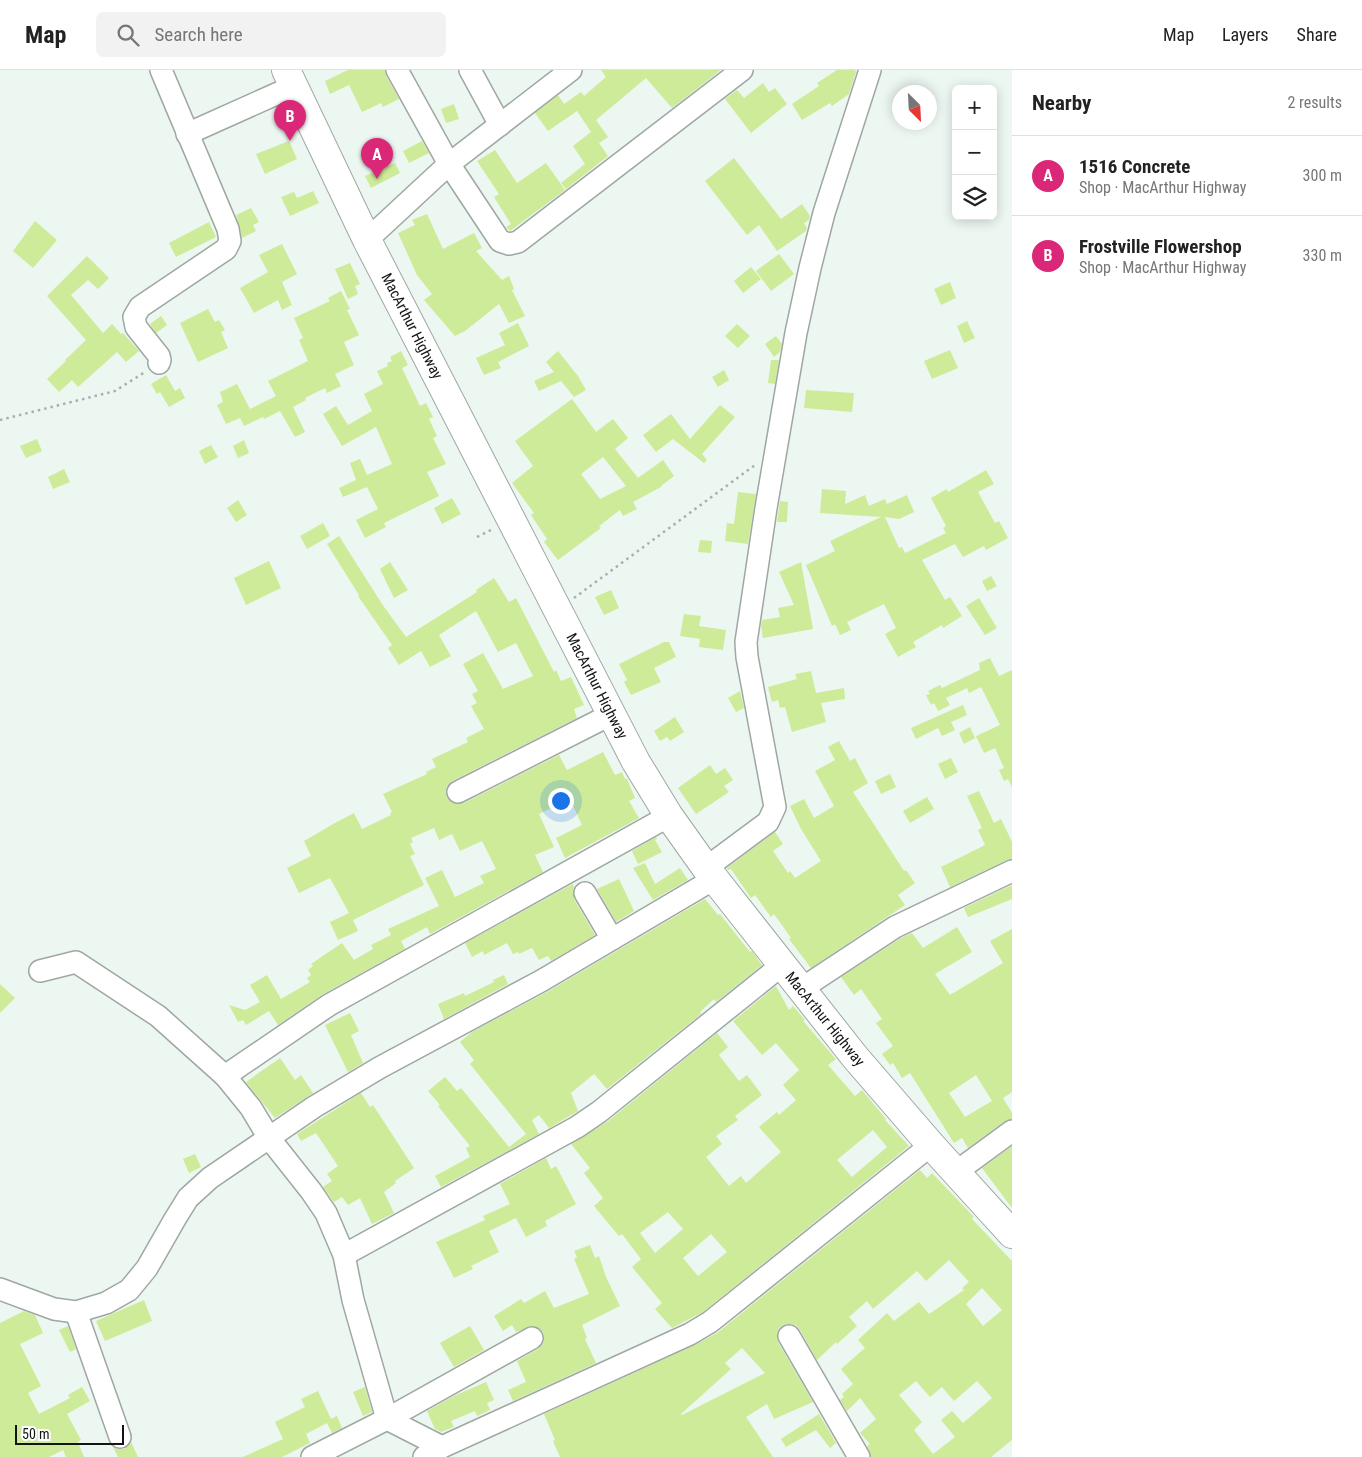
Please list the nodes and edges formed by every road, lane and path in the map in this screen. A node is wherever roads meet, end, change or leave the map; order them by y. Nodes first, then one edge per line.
1 (161, 70) edge
2 (397, 70) edge
3 (470, 70) edge
4 (572, 70) edge
5 (742, 70) edge
6 (870, 70) edge
7 (290, 78) edge
8 (544, 79) edge
9 (500, 125) junction
10 (187, 134) junction
11 (449, 164) junction
12 (367, 240) junction
13 (159, 363) joint
14 (0, 420) edge
15 (776, 450) junction
16 (558, 610) junction
17 (612, 714) junction
18 (458, 792) dead end
19 (669, 816) junction
20 (1012, 871) edge
21 (710, 873) junction
22 (585, 893) dead end
23 (612, 939) junction
24 (782, 965) junction
25 (40, 971) dead end
26 (801, 989) junction
27 (225, 1076) junction
28 (1012, 1131) edge
29 (269, 1138) junction
30 (931, 1145) junction
31 (956, 1172) junction
32 (1012, 1234) edge
33 (344, 1255) junction
34 (0, 1289) edge
35 (76, 1312) junction
36 (789, 1336) dead end
37 (532, 1338) dead end
38 (387, 1419) junction
39 (120, 1437) dead end
40 (442, 1446) junction
41 (312, 1457) edge
42 (424, 1457) edge
43 (859, 1457) edge

1 - 10 street
2 - 11 street
3 - 9 street
4 - 8 street
5 - 11 street
6 - 15 street
7 - 10 street
7 - 12 highway, MacArthur Highway
8 - 9 street
9 - 11 street
10 - 13 street
11 - 12 street
12 - 16 highway, MacArthur Highway
13 - 14 path
15 - 16 path
15 - 21 street
16 - 17 highway, MacArthur Highway
17 - 18 street
17 - 19 highway, MacArthur Highway
19 - 21 highway, MacArthur Highway
19 - 27 street
20 - 26 street
21 - 23 street
21 - 24 highway, MacArthur Highway
22 - 23 street
23 - 29 street
24 - 26 highway, MacArthur Highway
24 - 33 street
25 - 27 street
26 - 30 highway, MacArthur Highway
27 - 29 street
28 - 31 street
29 - 33 street
29 - 35 street
30 - 31 highway, MacArthur Highway
30 - 40 street
31 - 32 highway, MacArthur Highway
33 - 38 street
34 - 35 street
35 - 39 street
36 - 43 street
37 - 38 street
38 - 40 street
38 - 41 street
40 - 42 street

